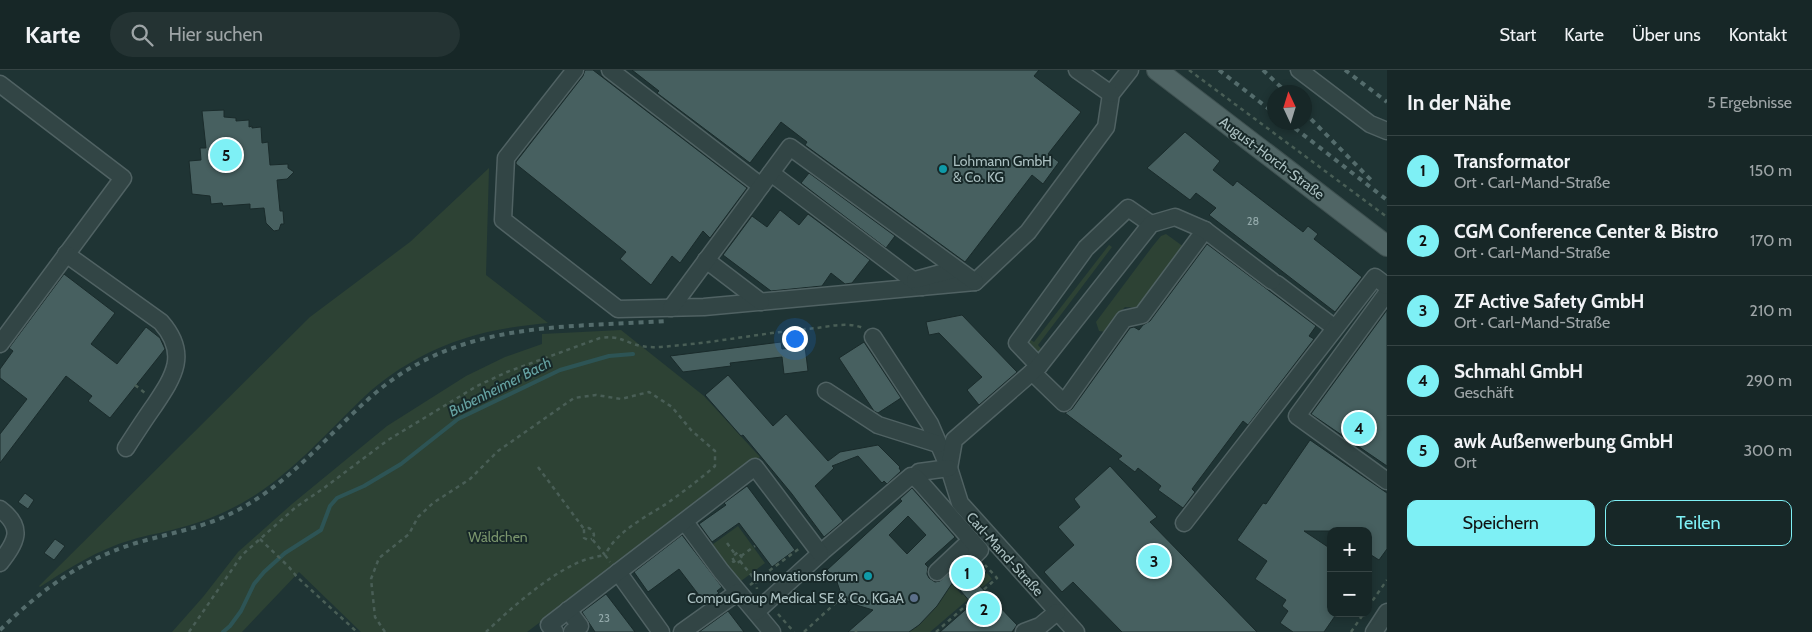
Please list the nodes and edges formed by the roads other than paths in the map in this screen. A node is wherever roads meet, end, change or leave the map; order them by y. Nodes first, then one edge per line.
1 (575, 70) edge
2 (610, 70) edge
3 (1077, 70) edge
4 (1130, 70) edge
5 (1157, 70) edge
6 (1299, 70) edge
7 (0, 84) edge
8 (1111, 94) junction
9 (1387, 131) edge
10 (766, 180) junction
11 (1151, 224) junction
12 (1205, 230) junction
13 (1387, 246) edge
14 (66, 254) junction
15 (706, 260) junction
16 (956, 269) junction
17 (975, 282) junction
18 (917, 284) junction
19 (1387, 286) edge
20 (1387, 293) edge
21 (761, 302) junction
22 (671, 308) junction
23 (1335, 328) junction
24 (873, 337) road end
25 (0, 344) edge
26 (1036, 369) junction
27 (826, 391) dead end
28 (938, 444) junction
29 (126, 448) dead end
30 (949, 468) junction
31 (915, 477) junction
32 (1387, 481) edge
33 (0, 509) edge
34 (685, 522) junction
35 (1184, 523) dead end
36 (815, 547) junction
37 (0, 563) edge
38 (618, 572) junction
39 (937, 572) dead end
40 (738, 592) junction
41 (568, 610) junction
42 (756, 612) junction
43 (1058, 612) junction
44 (1387, 612) edge
45 (555, 632) edge
46 (572, 632) edge
47 (661, 632) edge
48 (682, 632) edge
49 (772, 632) edge
50 (1024, 632) edge
51 (1076, 632) edge
52 (1374, 632) edge

1 - 22 street
2 - 10 street
3 - 8 street
4 - 8 street
5 - 13 main road, August-Horch-Straße
6 - 9 street
7 - 14 street
8 - 17 street
10 - 15 street
10 - 16 street
10 - 18 street
11 - 12 street
11 - 26 street
11 - 26 street
12 - 23 street
12 - 26 street
14 - 25 street
14 - 29 street
15 - 21 street
15 - 22 street
16 - 17 street
16 - 18 street
17 - 18 street
18 - 21 street
19 - 23 street
20 - 32 street
21 - 22 street
23 - 35 street
24 - 28 street, Carl-Mand-Straße
26 - 30 street
27 - 28 street
28 - 30 street, Carl-Mand-Straße
30 - 31 street
30 - 43 street, Carl-Mand-Straße
31 - 36 street
31 - 39 street
33 - 37 street
34 - 36 street
34 - 38 street
34 - 40 street
36 - 42 street
38 - 41 street
38 - 47 street
40 - 42 street
40 - 48 street
41 - 45 street
41 - 46 street
42 - 49 street
43 - 50 street
43 - 51 street, Carl-Mand-Straße
44 - 52 street

